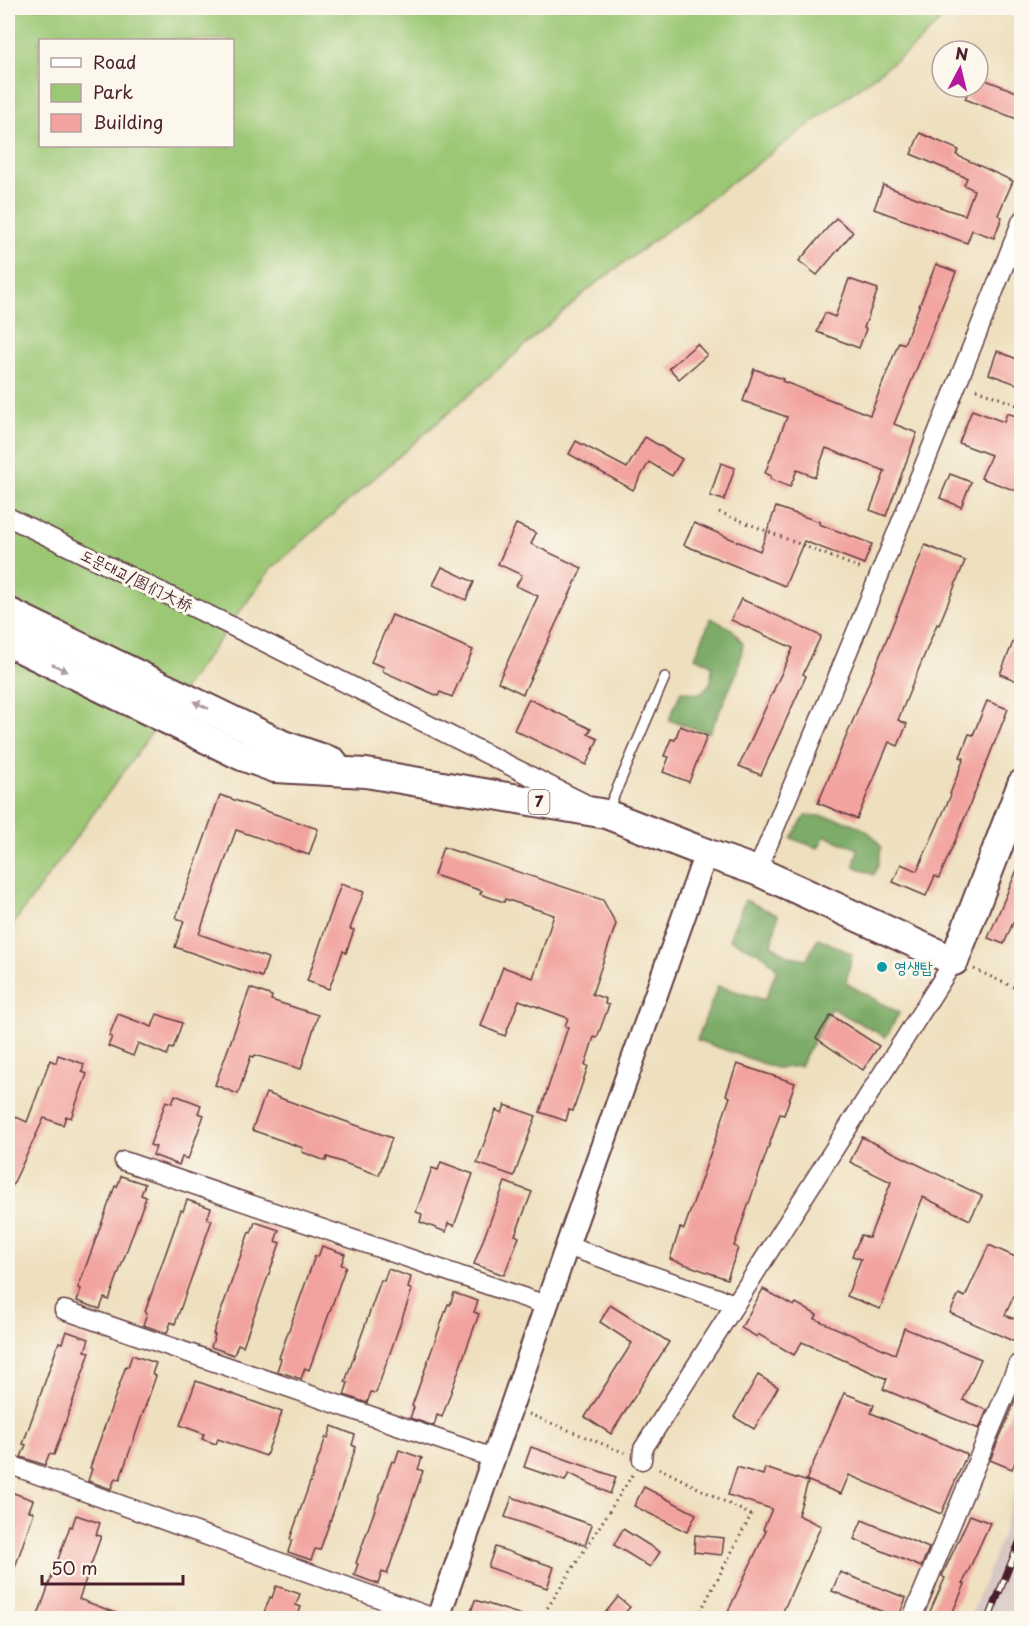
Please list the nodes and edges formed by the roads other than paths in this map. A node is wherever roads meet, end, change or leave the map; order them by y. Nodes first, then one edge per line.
1 (1022, 220) edge
2 (8, 517) edge
3 (8, 612) edge
4 (8, 642) edge
5 (665, 677) dead end
6 (248, 743) junction
7 (1022, 784) edge
8 (606, 814) junction
9 (706, 853) junction
10 (757, 871) junction
11 (954, 961) junction
12 (124, 1161) dead end
13 (567, 1246) junction
14 (735, 1304) junction
15 (546, 1305) junction
16 (64, 1310) dead end
17 (1018, 1364) dead end
18 (493, 1458) junction
19 (642, 1460) road end
20 (8, 1464) edge
21 (436, 1618) edge
22 (912, 1618) edge

1 - 10 street
2 - 8 street, 도문대교/图们大桥
6 -> 3 main road
4 -> 6 main road
5 - 8 lane
6 - 8 main road, 7
7 - 11 main road
8 - 9 main road, 7
9 - 10 main road, 7
9 - 13 street
10 - 11 main road, 7
11 - 14 street
12 - 15 street
13 - 14 street
13 - 15 street
14 - 19 street
15 - 18 street
16 - 18 street
17 - 22 street
18 - 21 street
20 - 21 street

